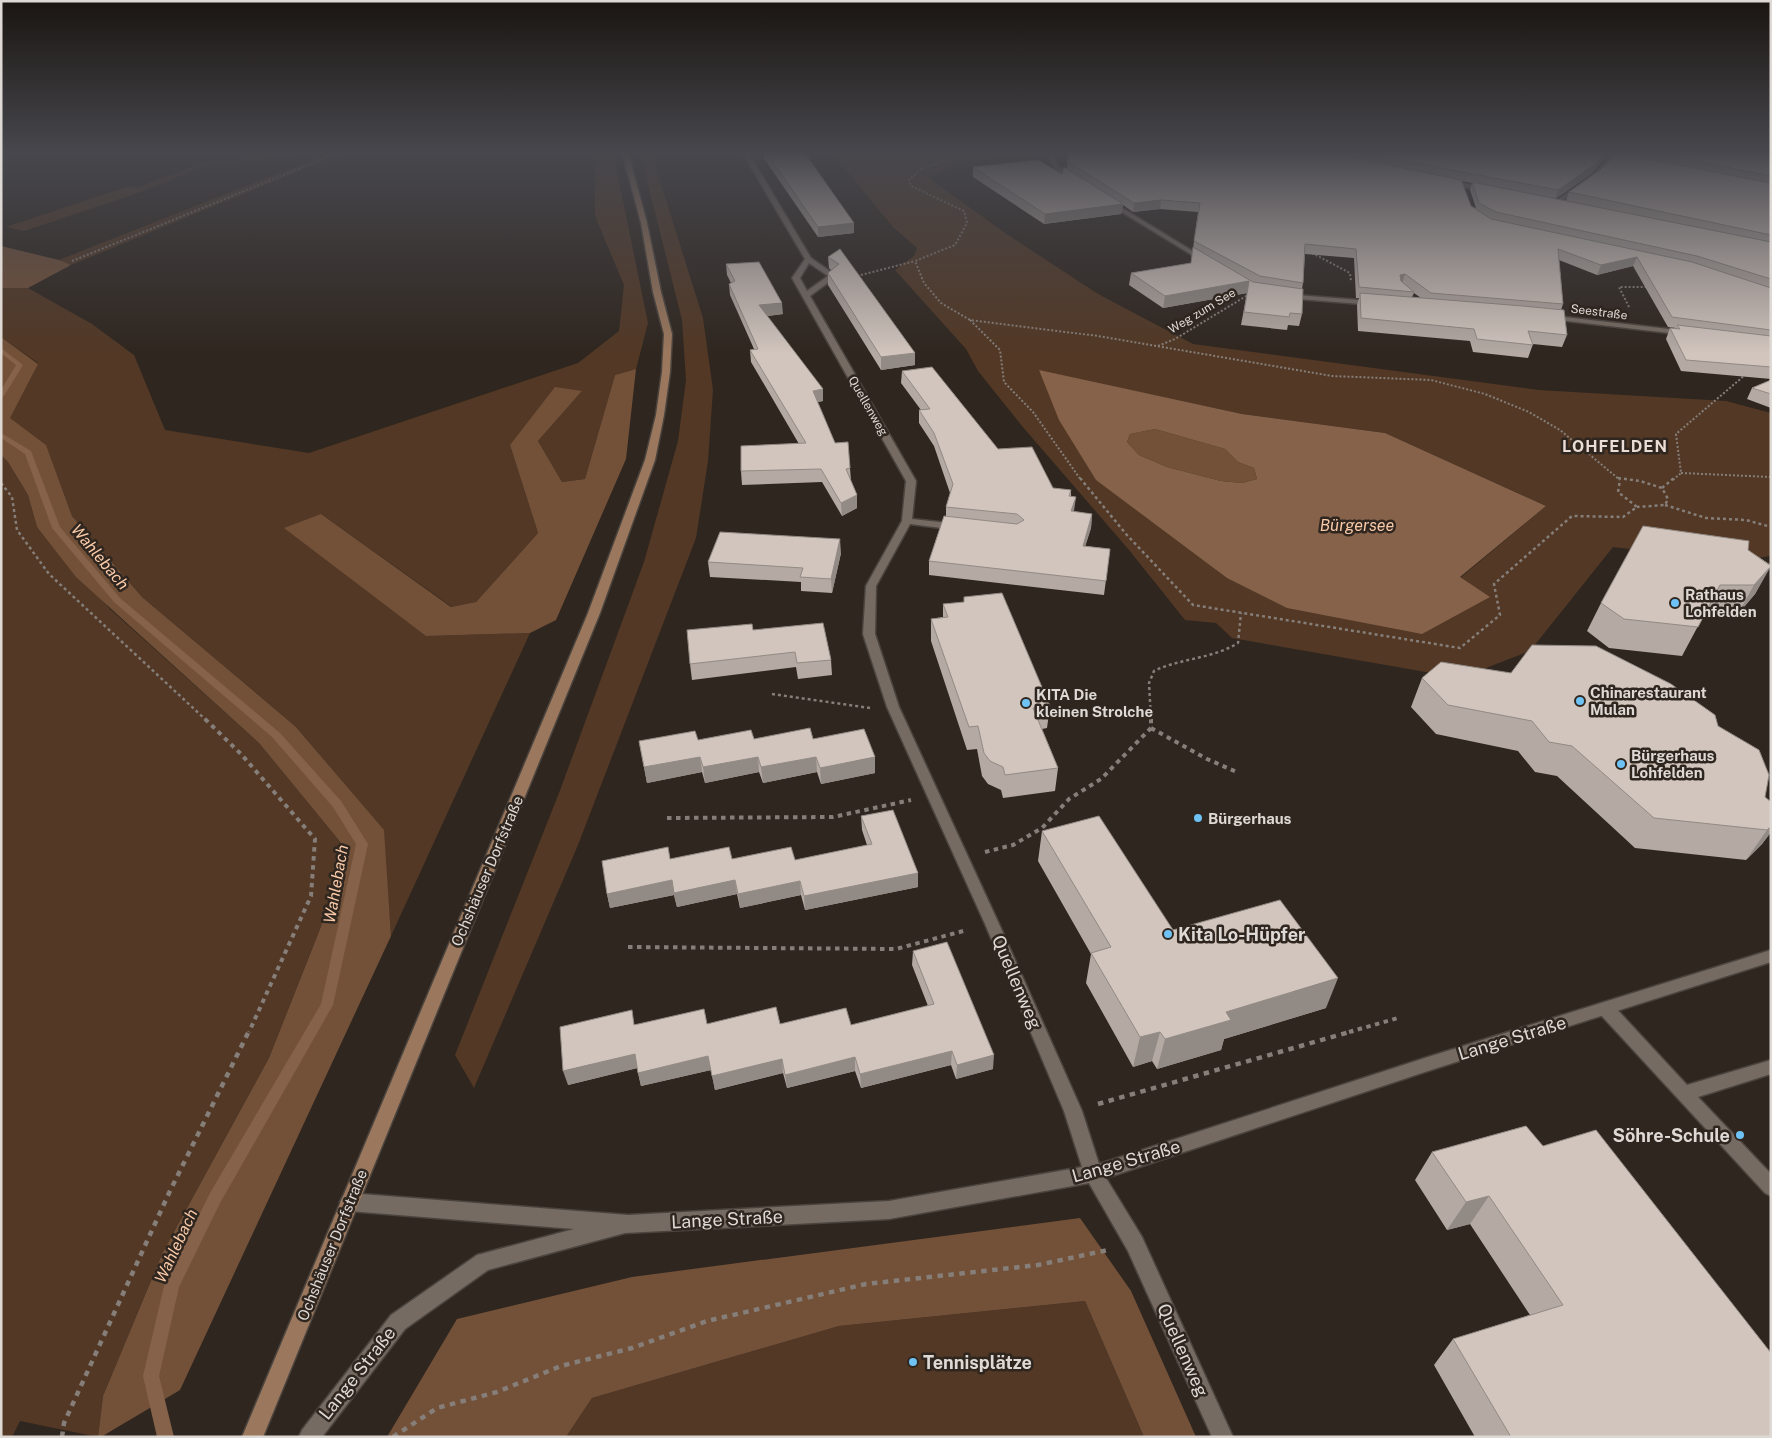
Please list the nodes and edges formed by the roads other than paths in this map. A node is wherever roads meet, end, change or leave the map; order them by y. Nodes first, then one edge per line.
1 (643, 219) edge
2 (785, 219) edge
3 (1138, 219) edge
4 (808, 259) junction
5 (1212, 264) edge
6 (1255, 290) edge
7 (806, 295) junction
8 (1380, 304) edge
9 (1538, 316) edge
10 (1698, 335) edge
11 (907, 521) junction
12 (971, 528) edge
13 (1771, 956) edge
14 (1606, 1009) junction
15 (1771, 1067) edge
16 (1685, 1093) junction
17 (1093, 1174) junction
18 (1771, 1188) edge
19 (349, 1202) junction
20 (628, 1224) junction
21 (255, 1430) edge
22 (309, 1437) edge
23 (1223, 1437) edge

1 - 19 main road, Ochshäuser Dorfstraße
2 - 4 street
3 - 5 street
4 - 7 street, Quellenweg
4 - 7 street
6 - 8 street
7 - 11 street, Quellenweg
9 - 10 street, Seestraße
11 - 12 street
11 - 17 street, Quellenweg
13 - 14 street, Lange Straße
14 - 16 street
14 - 17 street, Lange Straße
15 - 16 street
16 - 18 street
17 - 20 street, Lange Straße
17 - 23 street, Quellenweg
19 - 20 street, Lange Straße
19 - 21 main road, Ochshäuser Dorfstraße
20 - 22 street, Lange Straße

